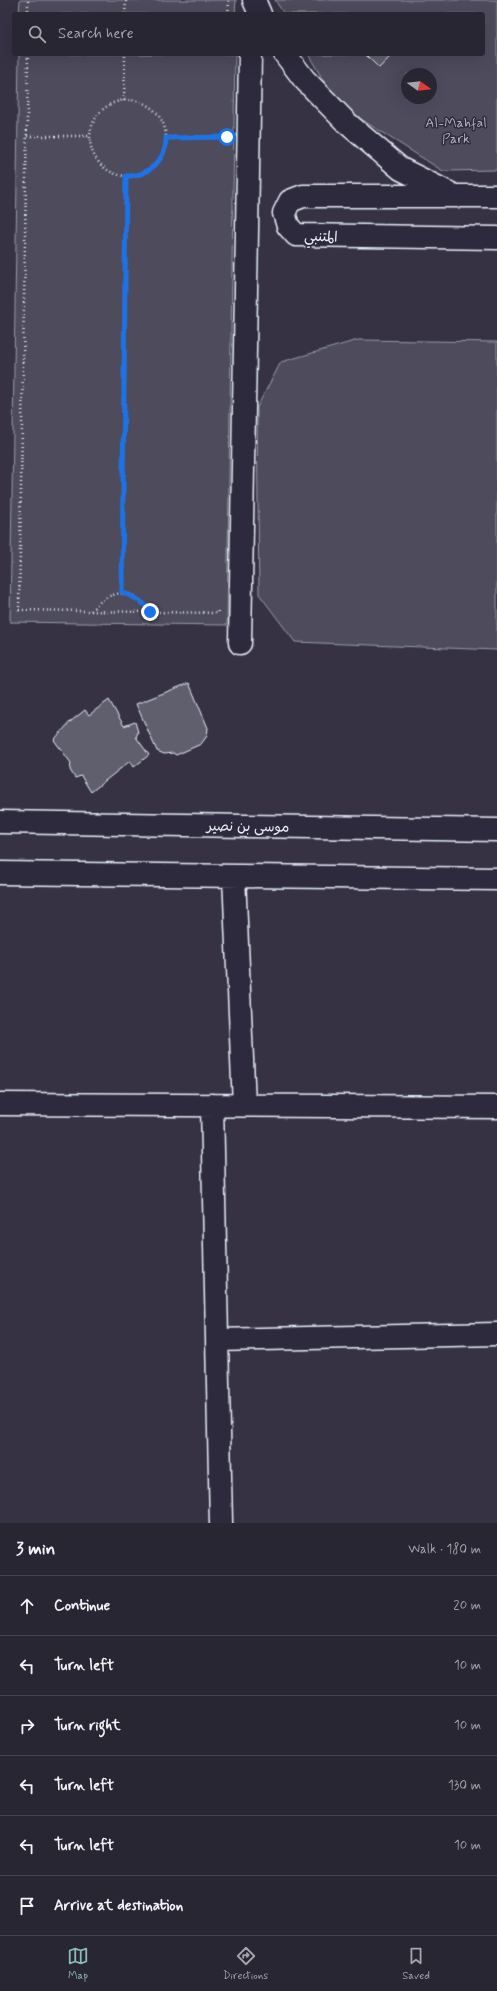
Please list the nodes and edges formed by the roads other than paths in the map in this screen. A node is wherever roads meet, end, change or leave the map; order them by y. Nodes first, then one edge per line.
1 (250, 0) edge
2 (254, 0) edge
3 (250, 12) edge
4 (259, 12) edge
5 (250, 56) edge
6 (286, 56) edge
7 (456, 196) junction
8 (497, 196) edge
9 (497, 238) edge
10 (240, 643) dead end
11 (0, 822) edge
12 (497, 830) edge
13 (0, 873) edge
14 (234, 876) junction
15 (497, 878) edge
16 (0, 1104) edge
17 (212, 1105) junction
18 (244, 1106) junction
19 (497, 1107) edge
20 (497, 1334) edge
21 (217, 1340) junction
22 (221, 1523) edge

1 - 3 street
2 - 4 street
5 - 10 street
6 - 7 street
7 - 8 street, المتنبي
7 - 9 street, المتنبي
11 - 12 street, موسى بن نصير
13 - 14 street
14 - 15 street
14 - 18 street
16 - 17 street
17 - 18 street
17 - 21 street
18 - 19 street
20 - 21 street
21 - 22 street

